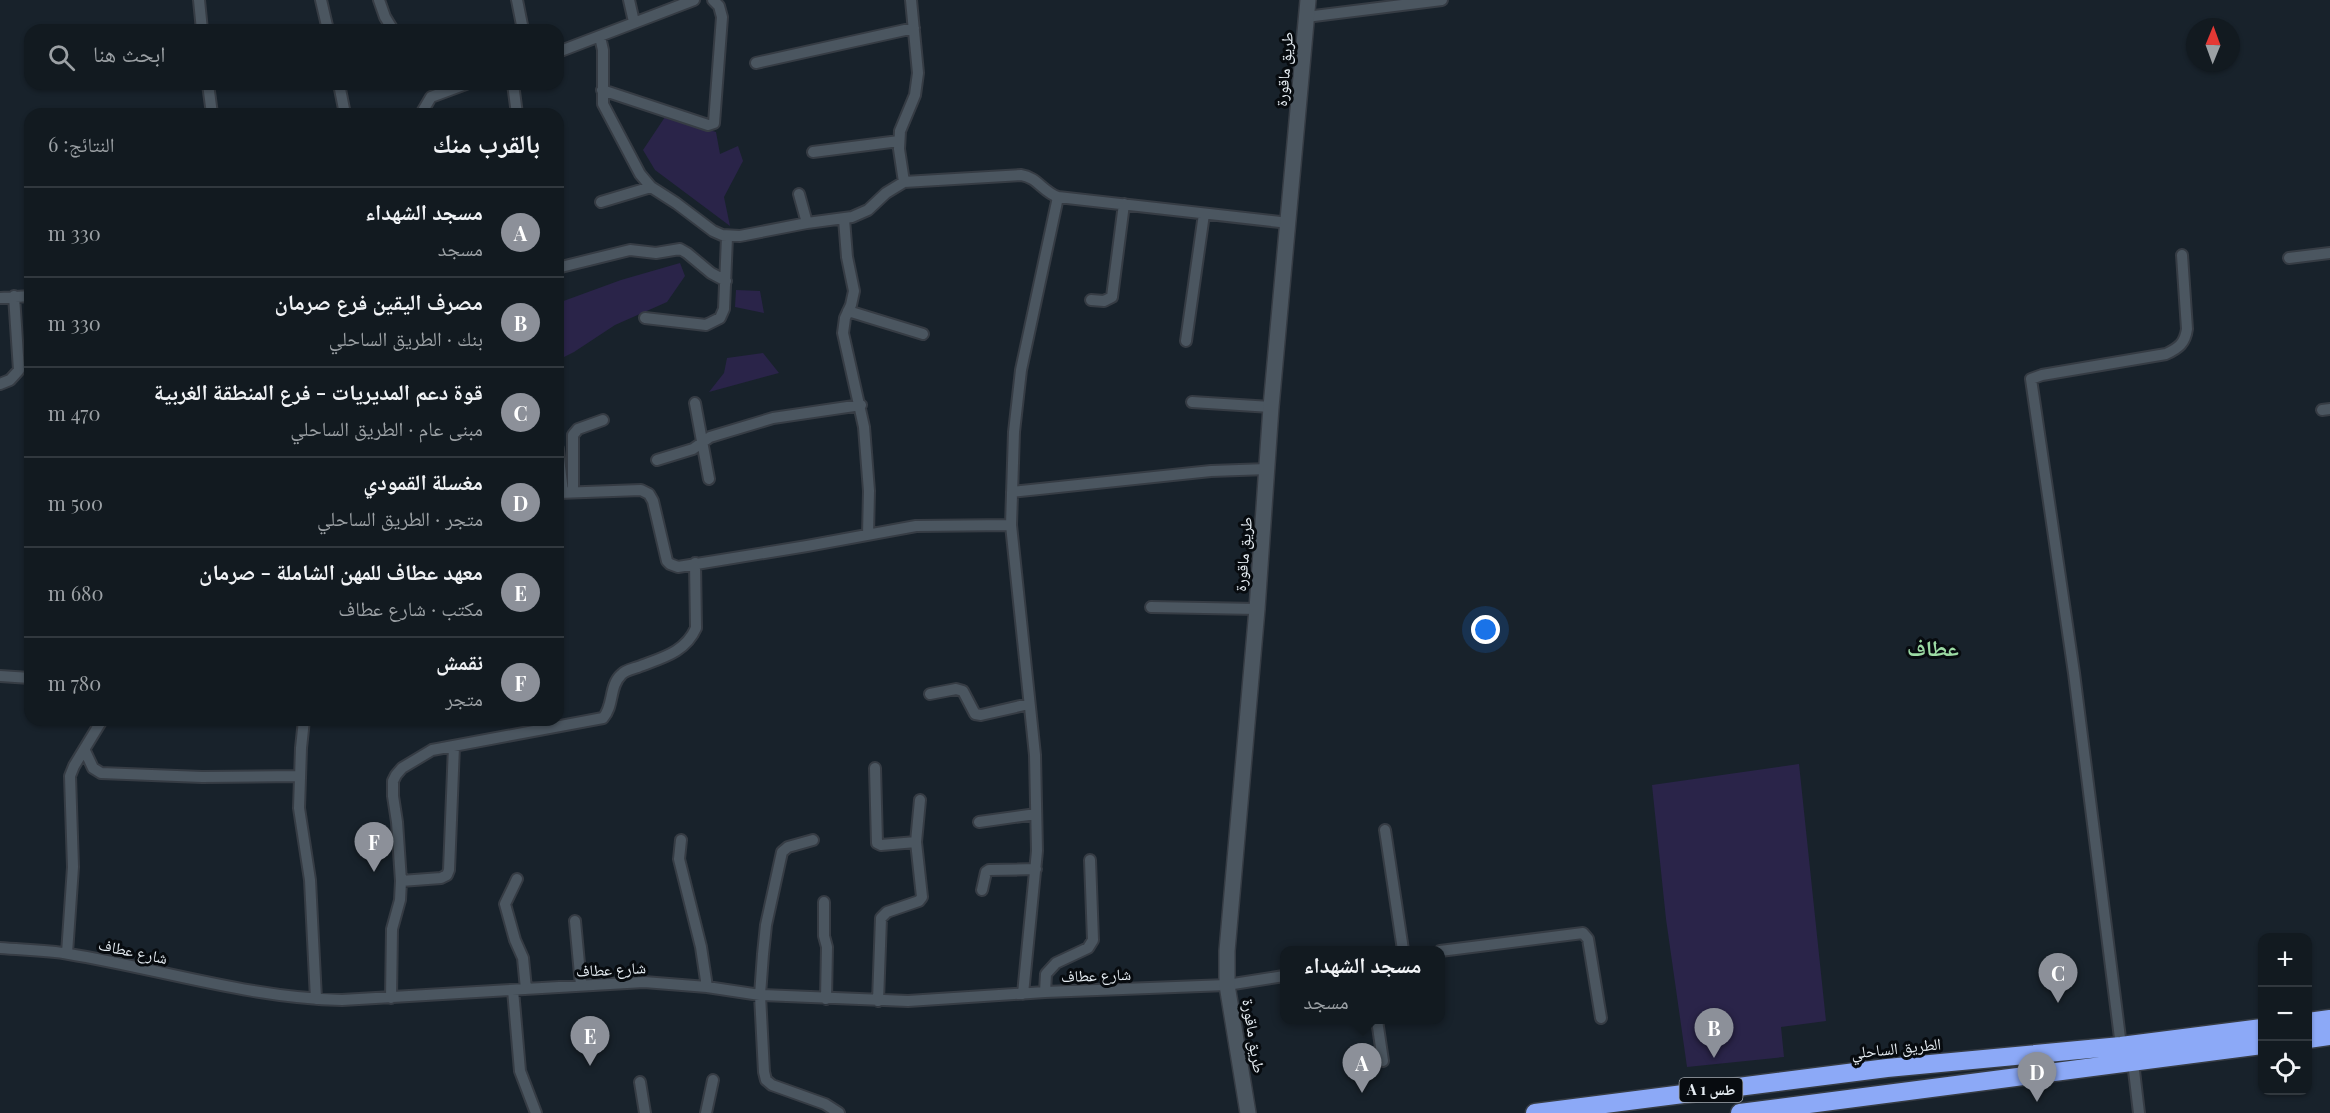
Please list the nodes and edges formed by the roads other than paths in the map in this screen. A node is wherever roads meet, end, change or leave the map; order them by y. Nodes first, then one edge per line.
1 (199, 0) edge
2 (321, 0) edge
3 (379, 0) edge
4 (517, 0) edge
5 (629, 0) edge
6 (694, 0) edge
7 (713, 0) edge
8 (911, 0) edge
9 (1308, 0) edge
10 (1442, 0) edge
11 (1306, 17) junction
12 (633, 22) junction
13 (201, 24) edge
14 (327, 24) edge
15 (389, 24) edge
16 (522, 24) edge
17 (914, 28) junction
18 (600, 37) junction
19 (564, 50) edge
20 (756, 63) dead end
21 (209, 90) edge
22 (340, 90) edge
23 (439, 90) edge
24 (514, 90) edge
25 (602, 90) junction
26 (211, 108) edge
27 (344, 108) edge
28 (424, 108) edge
29 (516, 108) edge
30 (899, 141) junction
31 (813, 152) dead end
32 (904, 182) junction
33 (651, 187) junction
34 (799, 194) dead end
35 (1058, 197) junction
36 (601, 202) dead end
37 (1124, 204) junction
38 (1204, 214) junction
39 (844, 219) junction
40 (807, 223) junction
41 (1289, 223) junction
42 (727, 237) junction
43 (2330, 253) edge
44 (2182, 255) dead end
45 (2289, 258) dead end
46 (564, 266) edge
47 (726, 281) junction
48 (14, 296) junction
49 (24, 296) edge
50 (0, 298) edge
51 (1091, 300) dead end
52 (848, 311) junction
53 (645, 318) dead end
54 (922, 334) dead end
55 (1186, 341) dead end
56 (0, 384) edge
57 (1192, 402) dead end
58 (695, 403) dead end
59 (861, 405) junction
60 (1271, 407) junction
61 (603, 420) dead end
62 (702, 442) junction
63 (657, 460) dead end
64 (1268, 469) junction
65 (710, 479) dead end
66 (565, 492) edge
67 (1012, 492) junction
68 (1011, 525) junction
69 (868, 535) junction
70 (695, 563) junction
71 (1151, 607) dead end
72 (1257, 609) junction
73 (0, 675) edge
74 (24, 677) edge
75 (930, 694) dead end
76 (1029, 704) junction
77 (564, 725) edge
78 (99, 726) edge
79 (304, 726) edge
80 (560, 726) edge
81 (454, 746) junction
82 (85, 751) junction
83 (875, 768) dead end
84 (300, 776) junction
85 (920, 800) dead end
86 (1036, 814) junction
87 (979, 822) dead end
88 (1385, 830) dead end
89 (681, 840) dead end
90 (813, 840) dead end
91 (916, 842) junction
92 (1090, 860) dead end
93 (1036, 868) junction
94 (517, 879) dead end
95 (401, 881) junction
96 (982, 890) dead end
97 (824, 902) dead end
98 (575, 921) dead end
99 (1402, 946) edge
100 (0, 948) edge
101 (1445, 950) edge
102 (67, 953) junction
103 (1280, 977) edge
104 (581, 985) junction
105 (1227, 985) junction
106 (707, 987) junction
107 (526, 989) junction
108 (513, 990) junction
109 (1045, 992) junction
110 (1023, 994) junction
111 (760, 995) junction
112 (391, 998) junction
113 (316, 999) junction
114 (826, 999) junction
115 (878, 1001) junction
116 (1601, 1018) dead end
117 (2330, 1019) edge
118 (2312, 1021) edge
119 (1378, 1024) edge
120 (2258, 1029) edge
121 (2330, 1036) edge
122 (2312, 1038) edge
123 (2121, 1046) junction
124 (2258, 1046) edge
125 (1383, 1061) dead end
126 (2133, 1062) junction
127 (1887, 1068) junction
128 (713, 1080) dead end
129 (640, 1082) dead end
130 (1893, 1094) junction
131 (1778, 1111) edge
132 (1248, 1112) edge
133 (536, 1113) edge
134 (645, 1113) edge
135 (706, 1113) edge
136 (839, 1113) edge
137 (1535, 1113) edge
138 (1740, 1113) edge
139 (2139, 1113) edge

1 - 13 street
2 - 14 street
3 - 15 street
4 - 16 street
5 - 12 street
6 - 12 street
7 - 25 street
8 - 17 street
9 - 11 street, طريق ماقورة
10 - 11 street
11 - 41 street, طريق ماقورة
12 - 18 street
17 - 20 street
17 - 30 street
18 - 19 street
18 - 25 street
21 - 26 street
22 - 27 street
23 - 28 street
24 - 29 street
25 - 33 street
30 - 31 street
30 - 32 street
32 - 35 street
32 - 39 street
33 - 36 street
33 - 42 street
34 - 40 street
35 - 37 street
35 - 67 street
37 - 38 street
37 - 51 street
38 - 41 street
38 - 55 street
39 - 40 street
39 - 52 street
40 - 42 street
41 - 60 street, طريق ماقورة
42 - 47 street
43 - 45 street
44 - 123 street
46 - 47 street
47 - 53 street
48 - 49 street
48 - 50 street
48 - 56 street
52 - 54 street
52 - 59 street
57 - 60 street
58 - 62 street
59 - 62 street
59 - 69 street
60 - 64 street, طريق ماقورة
61 - 66 street
62 - 63 street
62 - 65 street
64 - 67 street
64 - 72 street, طريق ماقورة
66 - 70 street
67 - 68 street
68 - 69 street
68 - 76 street
69 - 70 street
70 - 77 street
71 - 72 street
72 - 105 street, طريق ماقورة
73 - 74 street
75 - 76 street
76 - 86 street
78 - 82 street
79 - 84 street
80 - 81 street
81 - 95 street
81 - 95 street
82 - 84 street
82 - 102 street
83 - 91 street
84 - 113 street
85 - 91 street
86 - 87 street
86 - 93 street
88 - 99 street
89 - 106 street
90 - 111 street
91 - 115 street
92 - 109 street
93 - 96 street
93 - 110 street
94 - 107 street
95 - 112 street
97 - 114 street
98 - 104 street
100 - 102 street, شارع عطاف
101 - 116 street
102 - 113 street, شارع عطاف
103 - 105 street, شارع عطاف
104 - 106 street, شارع عطاف
104 - 107 street, شارع عطاف
105 - 109 street, شارع عطاف
105 - 132 street, طريق ماقورة
106 - 111 street, شارع عطاف
107 - 108 street, شارع عطاف
108 - 112 street, شارع عطاف
108 - 133 street
109 - 110 street, شارع عطاف
110 - 115 street, شارع عطاف
111 - 114 street, شارع عطاف
111 - 136 street
112 - 113 street, شارع عطاف
114 - 115 street, شارع عطاف
117 - 118 highway
119 - 125 street
120 - 123 highway, الطريق الساحلي / A 1 طس
121 - 122 highway
123 - 127 highway, الطريق الساحلي / A 1 طس
124 - 126 highway, A 1 طس
126 - 130 highway, A 1 طس
126 - 139 street
127 - 130 highway
127 - 137 highway, الطريق الساحلي / A 1 طس
128 - 135 street
129 - 134 street
130 - 131 highway, A 1 طس
131 - 138 highway, A 1 طس

